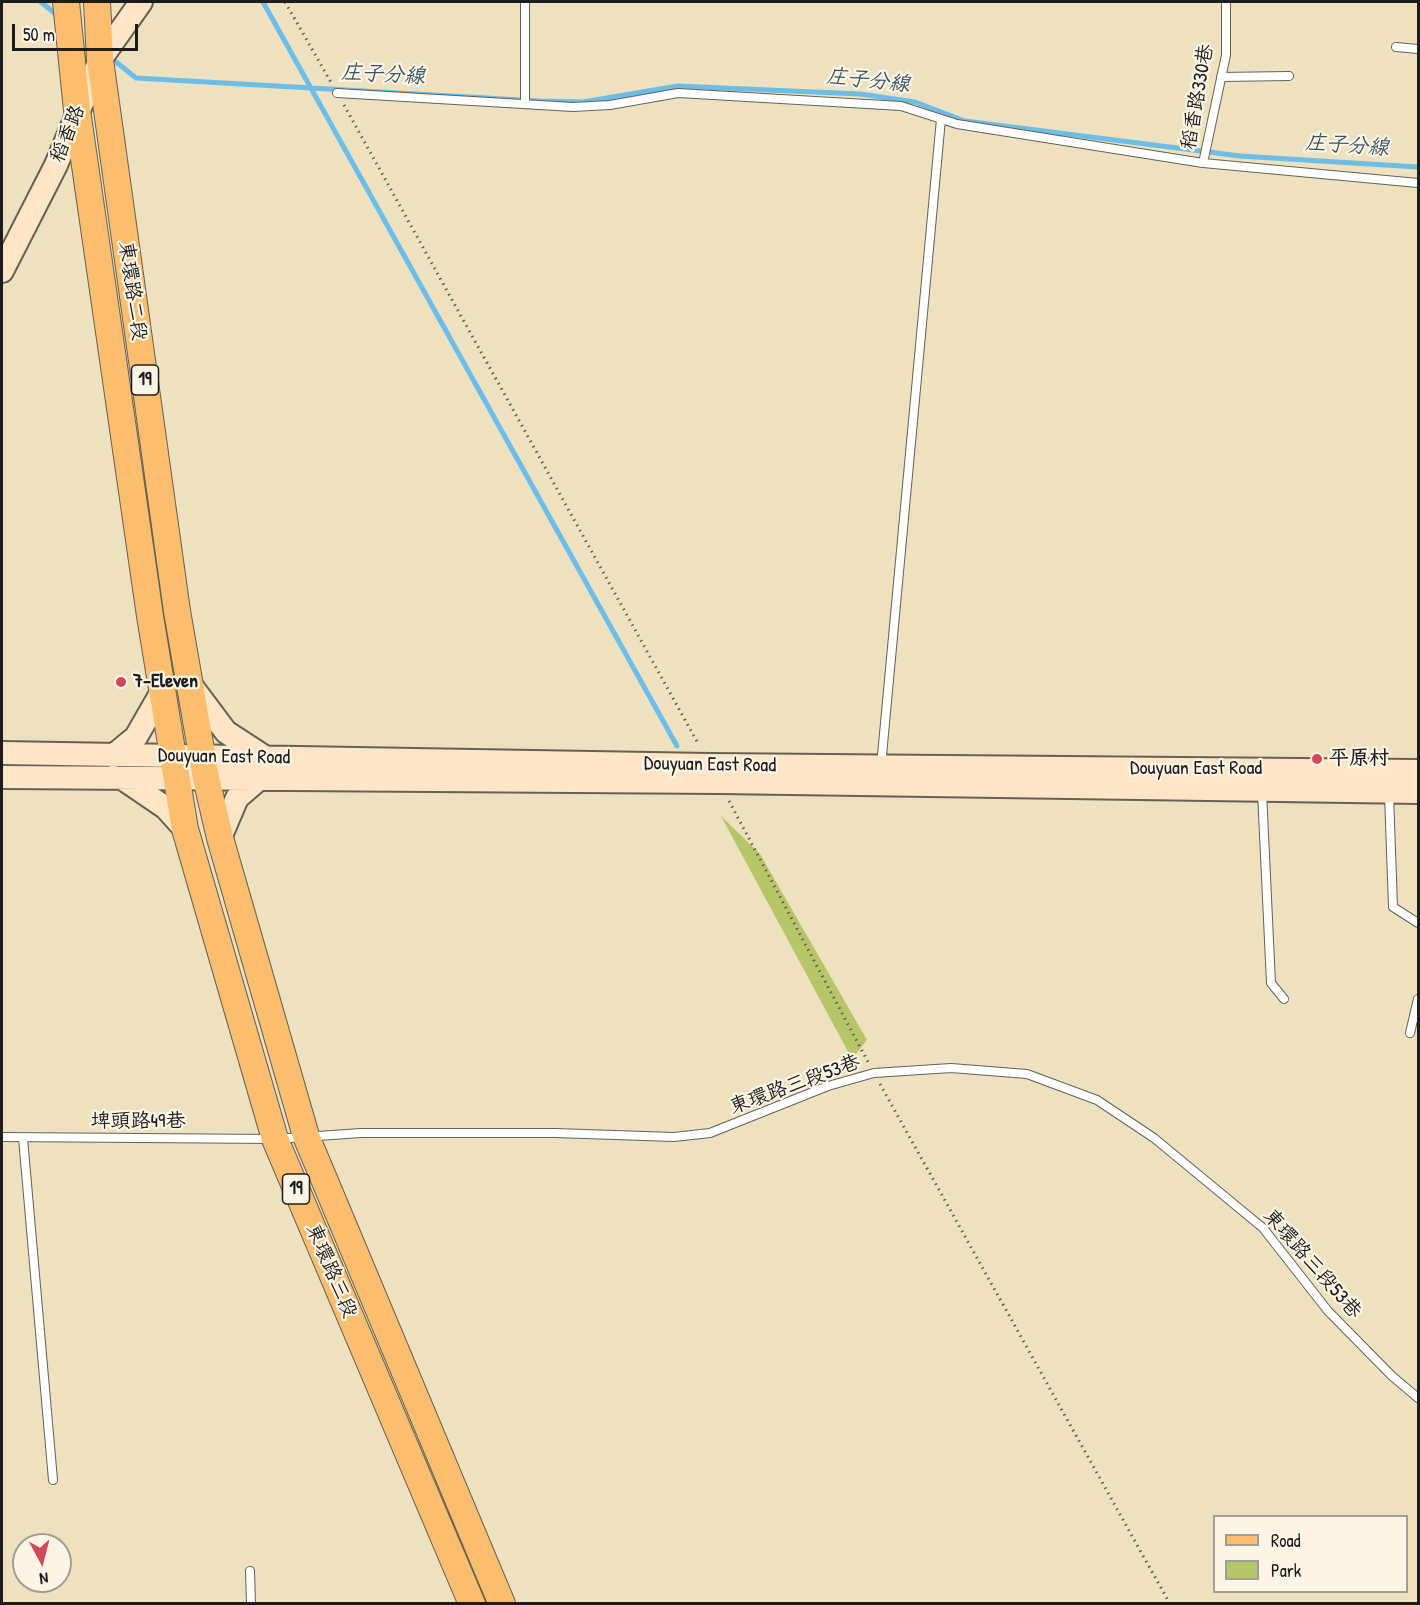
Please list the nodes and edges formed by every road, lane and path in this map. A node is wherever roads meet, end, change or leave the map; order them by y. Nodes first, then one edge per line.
1 (66, 2) edge
2 (97, 2) edge
3 (141, 2) edge
4 (285, 2) edge
5 (525, 2) edge
6 (1226, 2) edge
7 (1396, 47) dead end
8 (1419, 48) edge
9 (100, 60) junction
10 (326, 74) dead end
11 (1289, 76) dead end
12 (1221, 77) junction
13 (337, 93) joint
14 (525, 103) junction
15 (77, 110) junction
16 (941, 119) junction
17 (1203, 163) junction
18 (1419, 183) edge
19 (2, 271) edge
20 (190, 684) junction
21 (163, 690) junction
22 (2, 753) edge
23 (113, 756) junction
24 (175, 767) junction
25 (881, 767) junction
26 (204, 768) junction
27 (263, 768) junction
28 (1419, 771) edge
29 (714, 773) junction
30 (2, 777) edge
31 (122, 778) junction
32 (1262, 791) junction
33 (1389, 792) junction
34 (1419, 792) edge
35 (184, 829) junction
36 (220, 838) junction
37 (1419, 923) edge
38 (1284, 999) dead end
39 (1419, 999) edge
40 (1410, 1033) dead end
41 (874, 1073) junction
42 (306, 1136) junction
43 (2, 1137) edge
44 (23, 1138) junction
45 (275, 1139) junction
46 (1419, 1398) edge
47 (53, 1480) dead end
48 (250, 1571) dead end
49 (250, 1604) edge
50 (472, 1604) edge
51 (502, 1604) edge
52 (1170, 1604) edge

1 - 15 main road, 東環路二段 / 19
2 - 9 main road, 東環路二段 / 19
3 - 9 main road, 稻香路
4 - 10 path
5 - 14 lane
6 - 12 lane, 稻香路330巷
7 - 8 lane
9 - 15 main road, 稻香路
9 - 20 main road, 東環路二段 / 19
11 - 12 lane
12 - 17 lane, 稻香路330巷
13 - 14 lane
13 - 29 path
14 - 16 lane
15 - 19 main road, 稻香路
15 - 21 main road, 東環路二段 / 19
16 - 17 lane
16 - 25 lane
17 - 18 lane
20 - 26 main road, 東環路二段 / 19
20 - 27 main road
21 - 23 main road
21 - 24 main road, 東環路二段 / 19
22 - 23 main road, Douyuan East Road
23 - 24 main road, Douyuan East Road
24 - 26 main road, Douyuan East Road
24 - 31 main road, Douyuan East Road
24 - 35 main road, 東環路三段 / 19
25 - 28 main road, Douyuan East Road
25 - 29 main road, Douyuan East Road
26 - 27 main road, Douyuan East Road
26 - 36 main road, 東環路三段 / 19
27 - 29 main road, Douyuan East Road
27 - 36 main road
29 - 32 main road, Douyuan East Road
29 - 41 path
30 - 31 main road, Douyuan East Road
31 - 35 main road
32 - 33 main road, Douyuan East Road
32 - 38 lane
33 - 34 main road, Douyuan East Road
33 - 37 lane
35 - 45 main road, 東環路三段 / 19
36 - 42 main road, 東環路三段 / 19
39 - 40 lane
41 - 42 lane, 東環路三段53巷
41 - 46 lane, 東環路三段53巷
41 - 52 path
42 - 45 lane, 東環路三段53巷
42 - 51 main road, 東環路三段 / 19
43 - 44 lane, 埤頭路49巷
44 - 45 lane, 埤頭路49巷
44 - 47 lane
45 - 50 main road, 東環路三段 / 19
48 - 49 lane

